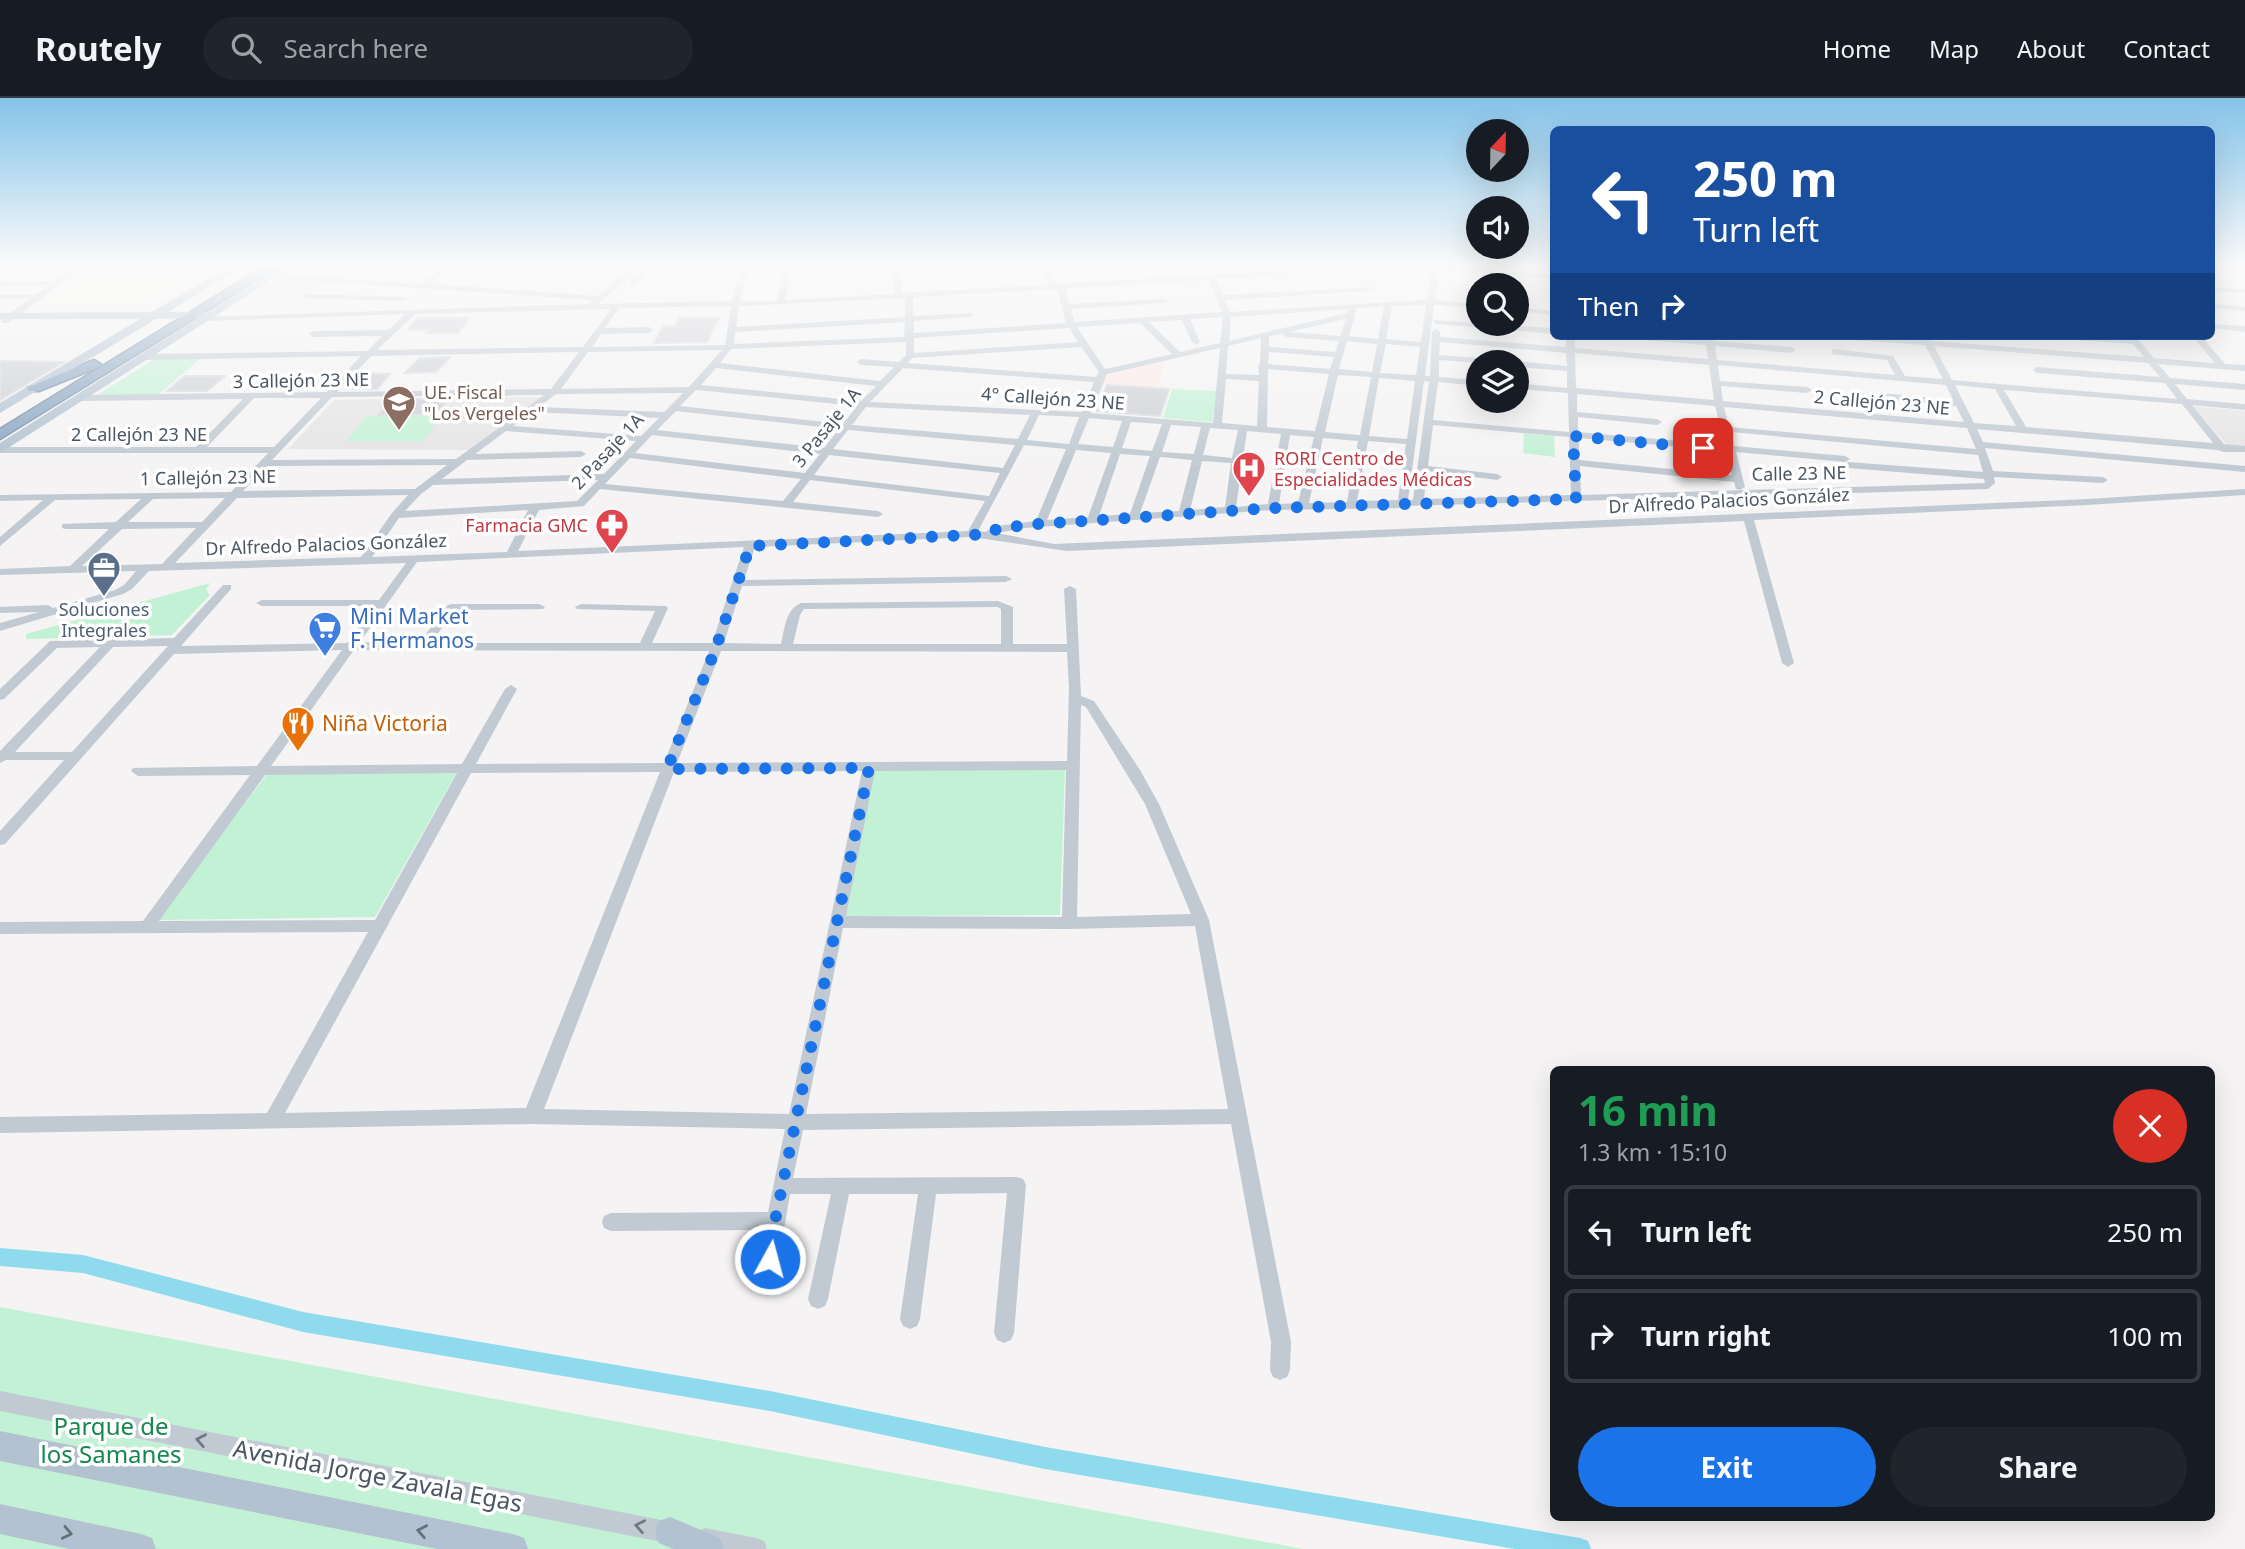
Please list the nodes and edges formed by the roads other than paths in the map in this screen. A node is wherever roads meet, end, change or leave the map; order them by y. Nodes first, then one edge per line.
1 (388, 333) edge
2 (109, 334) edge
3 (138, 334) edge
4 (153, 334) edge
5 (159, 334) edge
6 (169, 334) edge
7 (313, 334) dead end
8 (334, 334) edge
9 (599, 334) edge
10 (732, 334) edge
11 (908, 334) edge
12 (962, 334) edge
13 (1077, 334) edge
14 (1156, 334) edge
15 (1192, 334) edge
16 (1226, 334) edge
17 (1268, 334) junction
18 (1346, 334) edge
19 (1383, 334) edge
20 (1428, 334) edge
21 (1436, 334) edge
22 (908, 338) junction
23 (1345, 339) junction
24 (1435, 339) junction
25 (1570, 340) edge
26 (1709, 340) edge
27 (1881, 340) joint
28 (1927, 340) edge
29 (2135, 340) edge
30 (2199, 340) edge
31 (1382, 341) junction
32 (1196, 342) dead end
33 (1225, 342) junction
34 (1083, 344) junction
35 (1425, 345) junction
36 (729, 347) junction
37 (97, 348) junction
38 (1264, 349) junction
39 (586, 350) junction
40 (1792, 350) dead end
41 (1570, 351) junction
42 (1835, 352) dead end
43 (368, 354) junction
44 (2062, 354) junction
45 (1178, 355) junction
46 (1340, 355) junction
47 (910, 356) junction
48 (146, 357) junction
49 (1434, 358) junction
50 (1890, 358) junction
51 (1466, 360) edge
52 (2151, 361) junction
53 (861, 362) dead end
54 (94, 364) junction
55 (902, 364) junction
56 (1713, 364) junction
57 (714, 365) junction
58 (1529, 365) edge
59 (1262, 366) junction
60 (2222, 366) junction
61 (2245, 368) edge
62 (1572, 369) junction
63 (2037, 370) dead end
64 (1334, 371) junction
65 (1377, 374) junction
66 (2077, 374) junction
67 (1102, 376) junction
68 (1222, 376) junction
69 (1262, 378) junction
70 (1420, 378) junction
71 (1434, 379) junction
72 (1902, 379) junction
73 (2167, 380) junction
74 (1466, 382) edge
75 (1948, 382) junction
76 (1716, 383) junction
77 (883, 384) junction
78 (1998, 386) junction
79 (1529, 387) edge
80 (2245, 387) edge
81 (34, 388) junction
82 (693, 389) junction
83 (556, 390) junction
84 (1572, 390) junction
85 (1807, 390) dead end
86 (2093, 394) junction
87 (328, 396) junction
88 (1882, 396) dead end
89 (250, 397) junction
90 (80, 398) junction
91 (2184, 402) junction
92 (1958, 403) junction
93 (863, 404) junction
94 (1719, 405) junction
95 (2245, 407) edge
96 (0, 409) edge
97 (531, 409) junction
98 (1037, 411) junction
99 (668, 412) junction
100 (1573, 414) junction
101 (1086, 415) junction
102 (1128, 418) junction
103 (0, 421) edge
104 (1167, 422) junction
105 (1429, 422) junction
106 (1657, 422) dead end
107 (1211, 425) junction
108 (1969, 425) junction
109 (845, 427) junction
110 (506, 428) junction
111 (1244, 428) junction
112 (1725, 429) junction
113 (1262, 430) junction
114 (2023, 431) junction
115 (1286, 432) junction
116 (0, 435) edge
117 (645, 435) junction
118 (1322, 435) junction
119 (1573, 436) junction
120 (1835, 437) junction
121 (1366, 439) junction
122 (1411, 442) junction
123 (1020, 443) junction
124 (1072, 447) junction
125 (2221, 447) junction
126 (1979, 448) junction
127 (0, 449) edge
128 (2245, 449) edge
129 (199, 450) junction
130 (277, 450) junction
131 (826, 451) junction
132 (1728, 451) junction
133 (1115, 452) junction
134 (581, 453) dead end
135 (626, 455) junction
136 (1154, 456) junction
137 (1196, 459) junction
138 (461, 460) junction
139 (1236, 461) junction
140 (1574, 462) junction
141 (1846, 462) junction
142 (264, 463) junction
143 (1423, 468) junction
144 (2241, 469) edge
145 (1005, 471) junction
146 (1990, 475) junction
147 (806, 477) junction
148 (1497, 477) dead end
149 (1737, 479) junction
150 (2103, 480) dead end
151 (601, 481) junction
152 (430, 482) junction
153 (1858, 489) junction
154 (417, 492) junction
155 (1741, 492) junction
156 (2245, 492) edge
157 (233, 494) junction
158 (54, 496) junction
159 (150, 496) junction
160 (0, 498) edge
161 (992, 499) junction
162 (1576, 499) junction
163 (1418, 504) junction
164 (786, 505) junction
165 (1402, 505) junction
166 (1303, 506) junction
167 (1351, 506) junction
168 (1273, 508) junction
169 (534, 509) junction
170 (1230, 511) junction
171 (878, 514) dead end
172 (396, 515) junction
173 (1183, 515) junction
174 (1133, 517) junction
175 (1748, 517) junction
176 (1092, 521) junction
177 (120, 524) junction
178 (1040, 524) junction
179 (205, 525) junction
180 (66, 526) dead end
181 (971, 534) junction
182 (988, 534) junction
183 (0, 542) edge
184 (750, 546) junction
185 (512, 555) junction
186 (414, 559) junction
187 (364, 561) junction
188 (146, 566) junction
189 (166, 566) junction
190 (74, 568) junction
191 (0, 572) edge
192 (1006, 579) dead end
193 (737, 583) junction
194 (227, 587) dead end
195 (1070, 589) dead end
196 (262, 603) dead end
197 (383, 603) junction
198 (70, 607) junction
199 (539, 607) dead end
200 (581, 607) dead end
201 (0, 610) edge
202 (0, 627) edge
203 (111, 642) junction
204 (173, 646) junction
205 (352, 646) junction
206 (422, 647) junction
207 (1007, 647) junction
208 (644, 648) junction
209 (716, 648) junction
210 (786, 648) junction
211 (1074, 648) junction
212 (1788, 663) dead end
213 (511, 689) dead end
214 (0, 696) edge
215 (1074, 698) junction
216 (76, 756) junction
217 (1, 757) edge
218 (1071, 765) junction
219 (869, 768) junction
220 (667, 769) junction
221 (138, 771) dead end
222 (261, 771) junction
223 (465, 771) junction
224 (0, 840) edge
225 (1201, 920) junction
226 (838, 922) junction
227 (1069, 923) junction
228 (380, 926) junction
229 (147, 927) junction
230 (0, 928) edge
231 (532, 1116) junction
232 (1238, 1116) junction
233 (272, 1120) junction
234 (796, 1122) junction
235 (0, 1125) edge
236 (783, 1185) junction
237 (842, 1185) junction
238 (928, 1185) junction
239 (775, 1221) junction
240 (611, 1222) dead end
241 (770, 1259) dead end
242 (818, 1299) dead end
243 (909, 1319) dead end
244 (1003, 1333) dead end
245 (1280, 1370) dead end
246 (0, 1401) edge
247 (0, 1446) edge
248 (0, 1520) edge
249 (670, 1532) junction
250 (141, 1549) edge
251 (513, 1549) edge
252 (709, 1549) edge
253 (755, 1549) edge

1 - 43 street
2 - 37 main road
3 - 37 main road
4 - 54 highway
5 - 116 highway
6 - 48 main road
7 - 8 street
9 - 39 street
10 - 36 street, 2 Pasaje 1A
11 - 22 street
12 - 22 street
13 - 34 street
14 - 45 street
15 - 32 street
16 - 33 street
17 - 23 street
17 - 33 street
17 - 38 street
18 - 23 street
19 - 31 street
20 - 35 street
21 - 24 street
22 - 36 street
22 - 47 street
23 - 31 street
23 - 46 street
24 - 41 street
24 - 49 street
25 - 41 street
26 - 40 street
26 - 56 street
27 - 28 street
27 - 50 street
28 - 44 street
28 - 75 street
29 - 52 street
30 - 60 street
31 - 35 street
31 - 65 street
33 - 45 street
33 - 68 street
34 - 47 street
34 - 67 street
35 - 70 street
36 - 39 street
36 - 57 street, 2 Pasaje 1A
37 - 81 main road
38 - 46 street
38 - 59 street
39 - 43 street
39 - 83 street
41 - 56 street
41 - 62 street
42 - 50 street
43 - 48 street
43 - 87 street
44 - 52 street
44 - 66 street
45 - 67 street
46 - 64 street
47 - 55 street, 3 Pasaje 1A
48 - 90 main road
49 - 51 street
49 - 71 street
50 - 72 street
52 - 60 street
52 - 73 street
53 - 55 street
54 - 81 highway
54 - 103 highway
55 - 67 street
55 - 77 street, 3 Pasaje 1A
56 - 72 street
56 - 76 street
57 - 77 street
57 - 82 street, 2 Pasaje 1A
58 - 62 street
59 - 64 street
59 - 69 street
60 - 61 street
62 - 84 street
63 - 66 street
64 - 65 street
64 - 118 street
65 - 70 street
65 - 121 street
66 - 73 street
66 - 86 street
67 - 101 street
68 - 69 street
68 - 107 street
69 - 113 street
70 - 71 street
70 - 122 street
71 - 74 street
71 - 105 street
72 - 75 street
73 - 80 street
73 - 91 street
75 - 78 street
75 - 92 street
76 - 85 street
76 - 94 street
77 - 93 street, 3 Pasaje 1A
78 - 86 street
78 - 114 street
79 - 84 street, 2 Callejón 23 NE
81 - 96 main road
82 - 83 street, 3 Callejón 23 NE
82 - 93 street, 4° Callejón 23 NE
82 - 99 street, 2 Pasaje 1A
83 - 87 street, 3 Callejón 23 NE
83 - 97 street
84 - 94 street, 2 Callejón 23 NE
84 - 100 street
86 - 91 street
87 - 89 street, 3 Callejón 23 NE
87 - 130 street
88 - 92 street
89 - 90 street, 3 Callejón 23 NE
89 - 129 street
90 - 127 main road
91 - 95 street
91 - 125 street
92 - 108 street
93 - 98 street, 4° Callejón 23 NE
93 - 109 street, 3 Pasaje 1A
94 - 108 street, 2 Callejón 23 NE
94 - 112 street
97 - 99 street
97 - 110 street
98 - 101 street, 4° Callejón 23 NE
98 - 123 street
99 - 109 street
99 - 117 street, 2 Pasaje 1A
100 - 106 street
100 - 119 street
101 - 102 street, 4° Callejón 23 NE
101 - 124 street
102 - 104 street, 4° Callejón 23 NE
102 - 133 street
104 - 107 street, 4° Callejón 23 NE
104 - 136 street
105 - 119 street
105 - 143 street
107 - 111 street, 4° Callejón 23 NE
107 - 137 street
108 - 114 street, 2 Callejón 23 NE
108 - 126 street
109 - 123 street
109 - 131 street, 3 Pasaje 1A
110 - 117 street
110 - 138 street
111 - 113 street, 4° Callejón 23 NE
111 - 139 street
112 - 120 street
112 - 132 street
113 - 115 street, 4° Callejón 23 NE
114 - 125 street, 2 Callejón 23 NE
115 - 118 street, 4° Callejón 23 NE
115 - 168 street
117 - 131 street
117 - 135 street, 2 Pasaje 1A
118 - 121 street, 4° Callejón 23 NE
118 - 166 street
119 - 132 street
119 - 140 street
120 - 126 street
120 - 141 street
121 - 122 street, 4° Callejón 23 NE
121 - 167 street
122 - 165 street
123 - 124 street
123 - 145 street
124 - 133 street
124 - 178 street
125 - 128 street, 2 Callejón 23 NE
125 - 144 street
126 - 144 street
126 - 146 street
127 - 129 street, 2 Callejón 23 NE
129 - 130 street, 2 Callejón 23 NE
130 - 142 street
131 - 145 street
131 - 147 street, 3 Pasaje 1A
132 - 141 street
132 - 149 street
133 - 136 street
133 - 176 street
134 - 138 street
135 - 147 street
135 - 151 street, 2 Pasaje 1A
136 - 137 street
136 - 174 street
137 - 139 street
137 - 173 street
138 - 142 street
138 - 152 street
139 - 170 street
140 - 149 street
140 - 162 street
141 - 146 street
141 - 153 street
142 - 157 street
143 - 148 street
143 - 163 street
145 - 161 street
146 - 150 street
146 - 153 street, Calle 23 NE
147 - 161 street
147 - 164 street, 3 Pasaje 1A
149 - 155 street
151 - 152 street
151 - 164 street
151 - 169 street, 2 Pasaje 1A
152 - 154 street
153 - 155 street, Calle 23 NE
154 - 157 street, 1 Callejón 23 NE
154 - 172 street
155 - 162 street, Calle 23 NE
156 - 175 street, Dr Alfredo Palacios González
157 - 159 street, 1 Callejón 23 NE
157 - 179 street
158 - 159 street, 1 Callejón 23 NE
158 - 160 street, 1 Callejón 23 NE
158 - 183 street
159 - 177 street
161 - 181 street
162 - 163 street, Calle 23 NE
163 - 165 street, Calle 23 NE
164 - 171 street
165 - 167 street, Calle 23 NE
166 - 167 street, Calle 23 NE
166 - 168 street, Calle 23 NE
168 - 170 street, Calle 23 NE
169 - 172 street, 2 Pasaje 1A
169 - 185 street
170 - 173 street, Calle 23 NE
172 - 187 street
173 - 174 street, Calle 23 NE
174 - 176 street, Calle 23 NE
175 - 182 street, Dr Alfredo Palacios González
175 - 212 street
176 - 178 street, Calle 23 NE
177 - 179 street
177 - 180 street
177 - 190 street
178 - 182 street, Calle 23 NE
179 - 189 street
181 - 182 street, Dr Alfredo Palacios González
181 - 184 street, Dr Alfredo Palacios González
184 - 185 street, Dr Alfredo Palacios González
184 - 193 street
185 - 186 street, Dr Alfredo Palacios González
186 - 187 street, Dr Alfredo Palacios González
186 - 197 street
187 - 189 street, Dr Alfredo Palacios González
188 - 189 street, Dr Alfredo Palacios González
188 - 190 street, Dr Alfredo Palacios González
188 - 198 street
190 - 191 street, Dr Alfredo Palacios González
192 - 193 street
193 - 209 street
194 - 204 street
195 - 211 street
196 - 197 street
197 - 205 street
198 - 201 street
198 - 202 street
199 - 206 street
200 - 208 street
203 - 204 street
203 - 214 street
203 - 217 street
204 - 205 street
204 - 216 street
205 - 206 street
205 - 222 street
206 - 208 street
207 - 210 street
207 - 210 street
207 - 211 street
208 - 209 street
209 - 210 street
209 - 220 street
211 - 215 street
213 - 223 street
215 - 218 street
215 - 225 street
216 - 217 street
216 - 224 street
218 - 219 street
218 - 227 street
219 - 220 street
219 - 226 street
220 - 223 street
220 - 231 street
221 - 222 street
222 - 223 street
222 - 229 street
223 - 228 street
225 - 227 street
225 - 232 street
226 - 227 street
226 - 234 street
228 - 229 street
228 - 233 street
229 - 230 street
231 - 233 street
231 - 234 street
232 - 234 street
232 - 245 street
233 - 235 street
234 - 236 street
236 - 237 street
236 - 239 street
237 - 238 street
237 - 242 street
238 - 243 street
238 - 244 street
239 - 240 street
239 - 241 street
249 -> 246 street, Avenida Jorge Zavala Egas
251 -> 247 main road, Avenida Jorge Zavala Egas
248 -> 250 main road
249 - 252 main road
249 - 253 street, Avenida Jorge Zavala Egas

